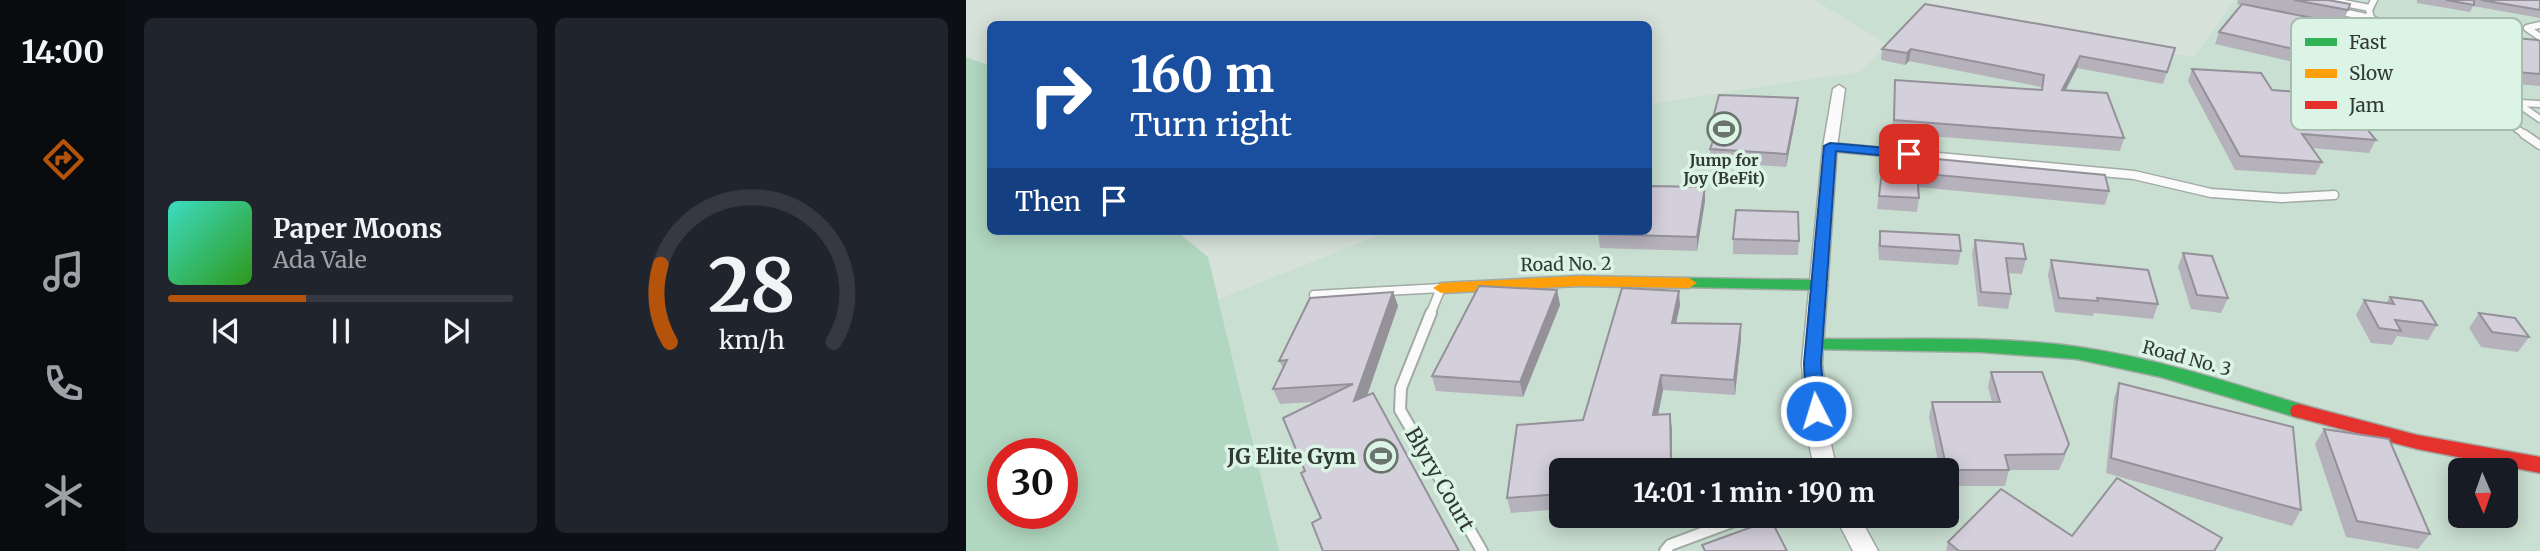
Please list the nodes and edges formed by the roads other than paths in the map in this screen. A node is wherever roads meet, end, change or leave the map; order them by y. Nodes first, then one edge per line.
1 (2328, 0) edge
2 (2374, 0) edge
3 (2370, 8) junction
4 (2333, 10) edge
5 (2371, 18) joint
6 (2540, 25) edge
7 (2540, 39) edge
8 (2526, 41) edge
9 (1839, 89) dead end
10 (2522, 103) edge
11 (2540, 104) edge
12 (2522, 107) edge
13 (2540, 118) edge
14 (2519, 130) edge
15 (2540, 145) edge
16 (1830, 146) junction
17 (2334, 195) dead end
18 (1820, 285) junction
19 (1441, 288) junction
20 (1314, 295) edge
21 (1816, 345) junction
22 (1823, 458) edge
23 (2540, 466) edge
24 (1718, 528) edge
25 (1854, 528) edge
26 (1668, 548) edge
27 (1482, 551) edge
28 (1866, 551) edge

1 - 3 lane
2 - 3 lane
3 - 5 lane
4 - 5 lane
6 - 7 lane
7 - 8 lane
9 - 16 street
10 - 11 lane
12 - 13 lane
14 - 15 lane
16 - 17 lane
16 - 18 street
18 - 19 street, Road No. 2
18 - 21 street
19 - 20 lane, Road No. 2
19 - 27 lane, Blyry Court
21 - 22 street
21 - 23 street, Road No. 3
24 - 26 lane
25 - 28 street

